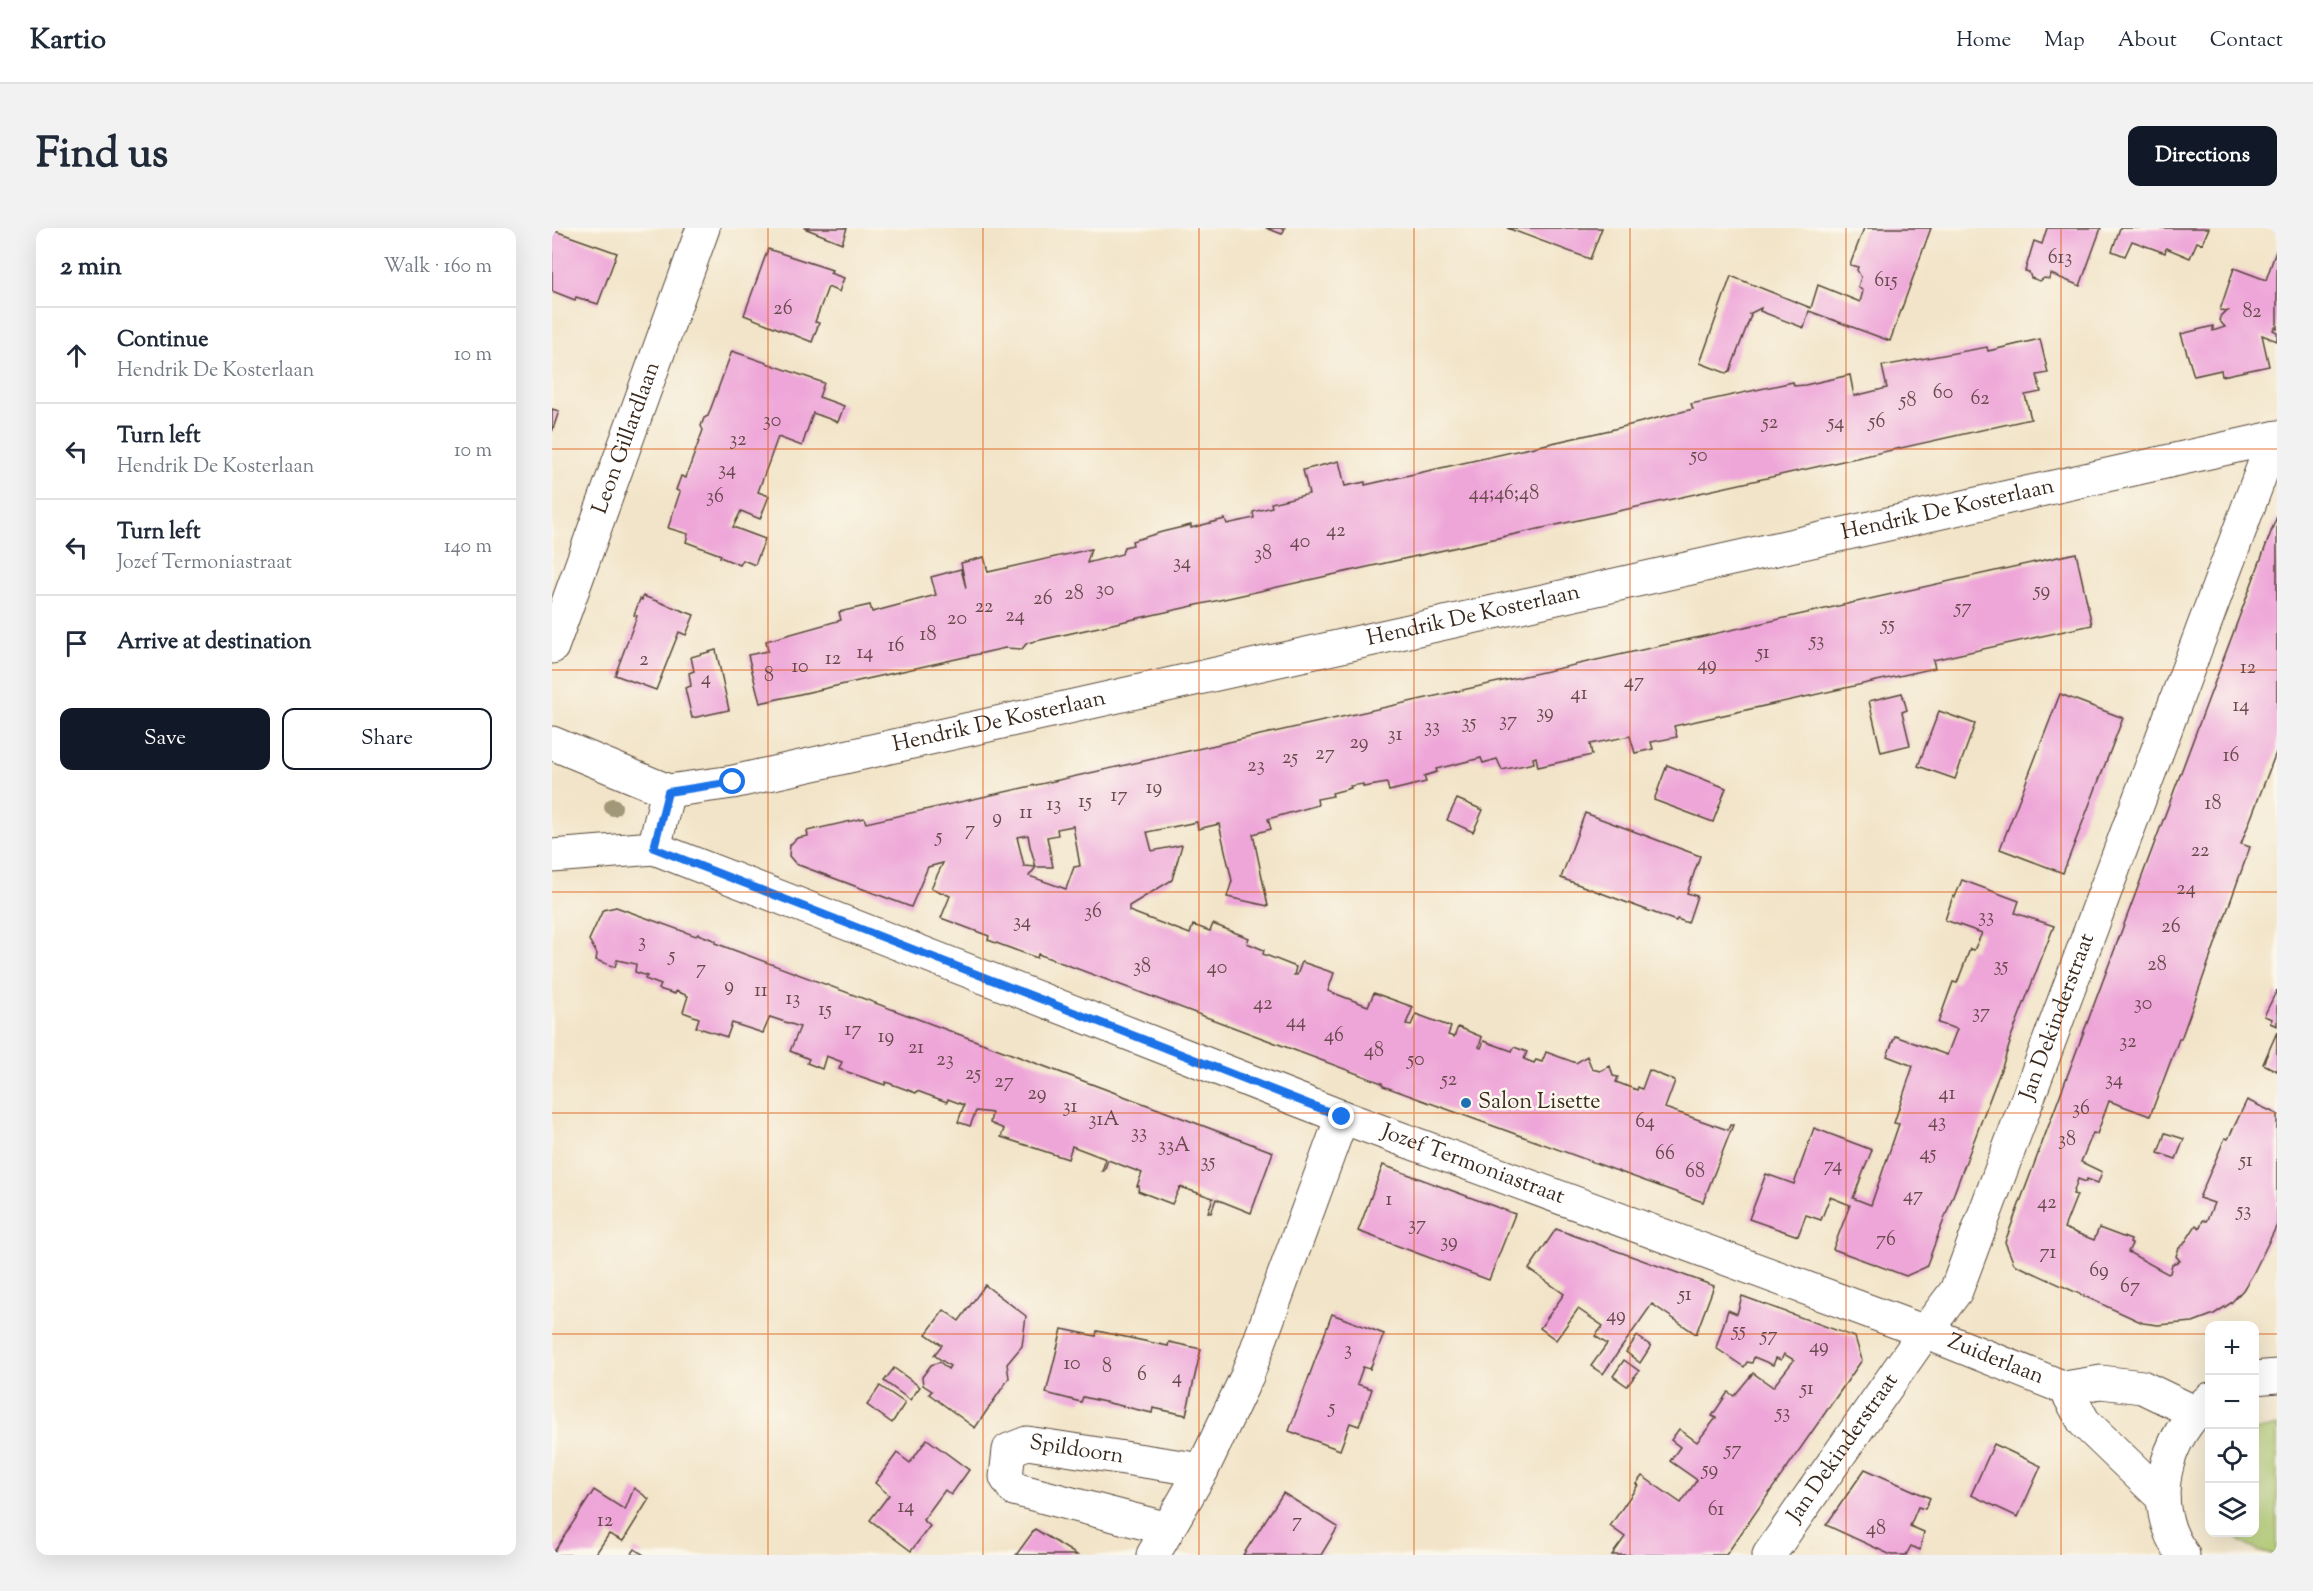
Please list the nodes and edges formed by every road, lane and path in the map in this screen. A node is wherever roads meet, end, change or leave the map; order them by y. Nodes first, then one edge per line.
1 (703, 228) edge
2 (2275, 437) edge
3 (552, 647) edge
4 (552, 743) edge
5 (668, 792) junction
6 (654, 848) junction
7 (552, 856) edge
8 (1342, 1117) junction
9 (1925, 1332) junction
10 (2277, 1376) edge
11 (2259, 1378) edge
12 (2065, 1388) junction
13 (2202, 1406) edge
14 (1202, 1470) junction
15 (2163, 1498) junction
16 (1161, 1542) edge
17 (1769, 1555) edge
18 (2183, 1555) edge

1 - 3 street, Leon Gillardlaan
2 - 5 street, Hendrik De Kosterlaan
2 - 9 street, Jan Dekinderstraat
4 - 5 street
5 - 6 street
6 - 7 street
6 - 8 street, Jozef Termoniastraat
8 - 9 street, Jozef Termoniastraat
8 - 14 street, Spildoorn
9 - 12 street, Zuiderlaan
9 - 17 street, Jan Dekinderstraat
10 - 11 street
12 - 13 street, Zuiderlaan
12 - 15 street, Zuiderlaan
13 - 15 street
14 - 16 street, Spildoorn
14 - 16 street, Spildoorn
15 - 18 street

